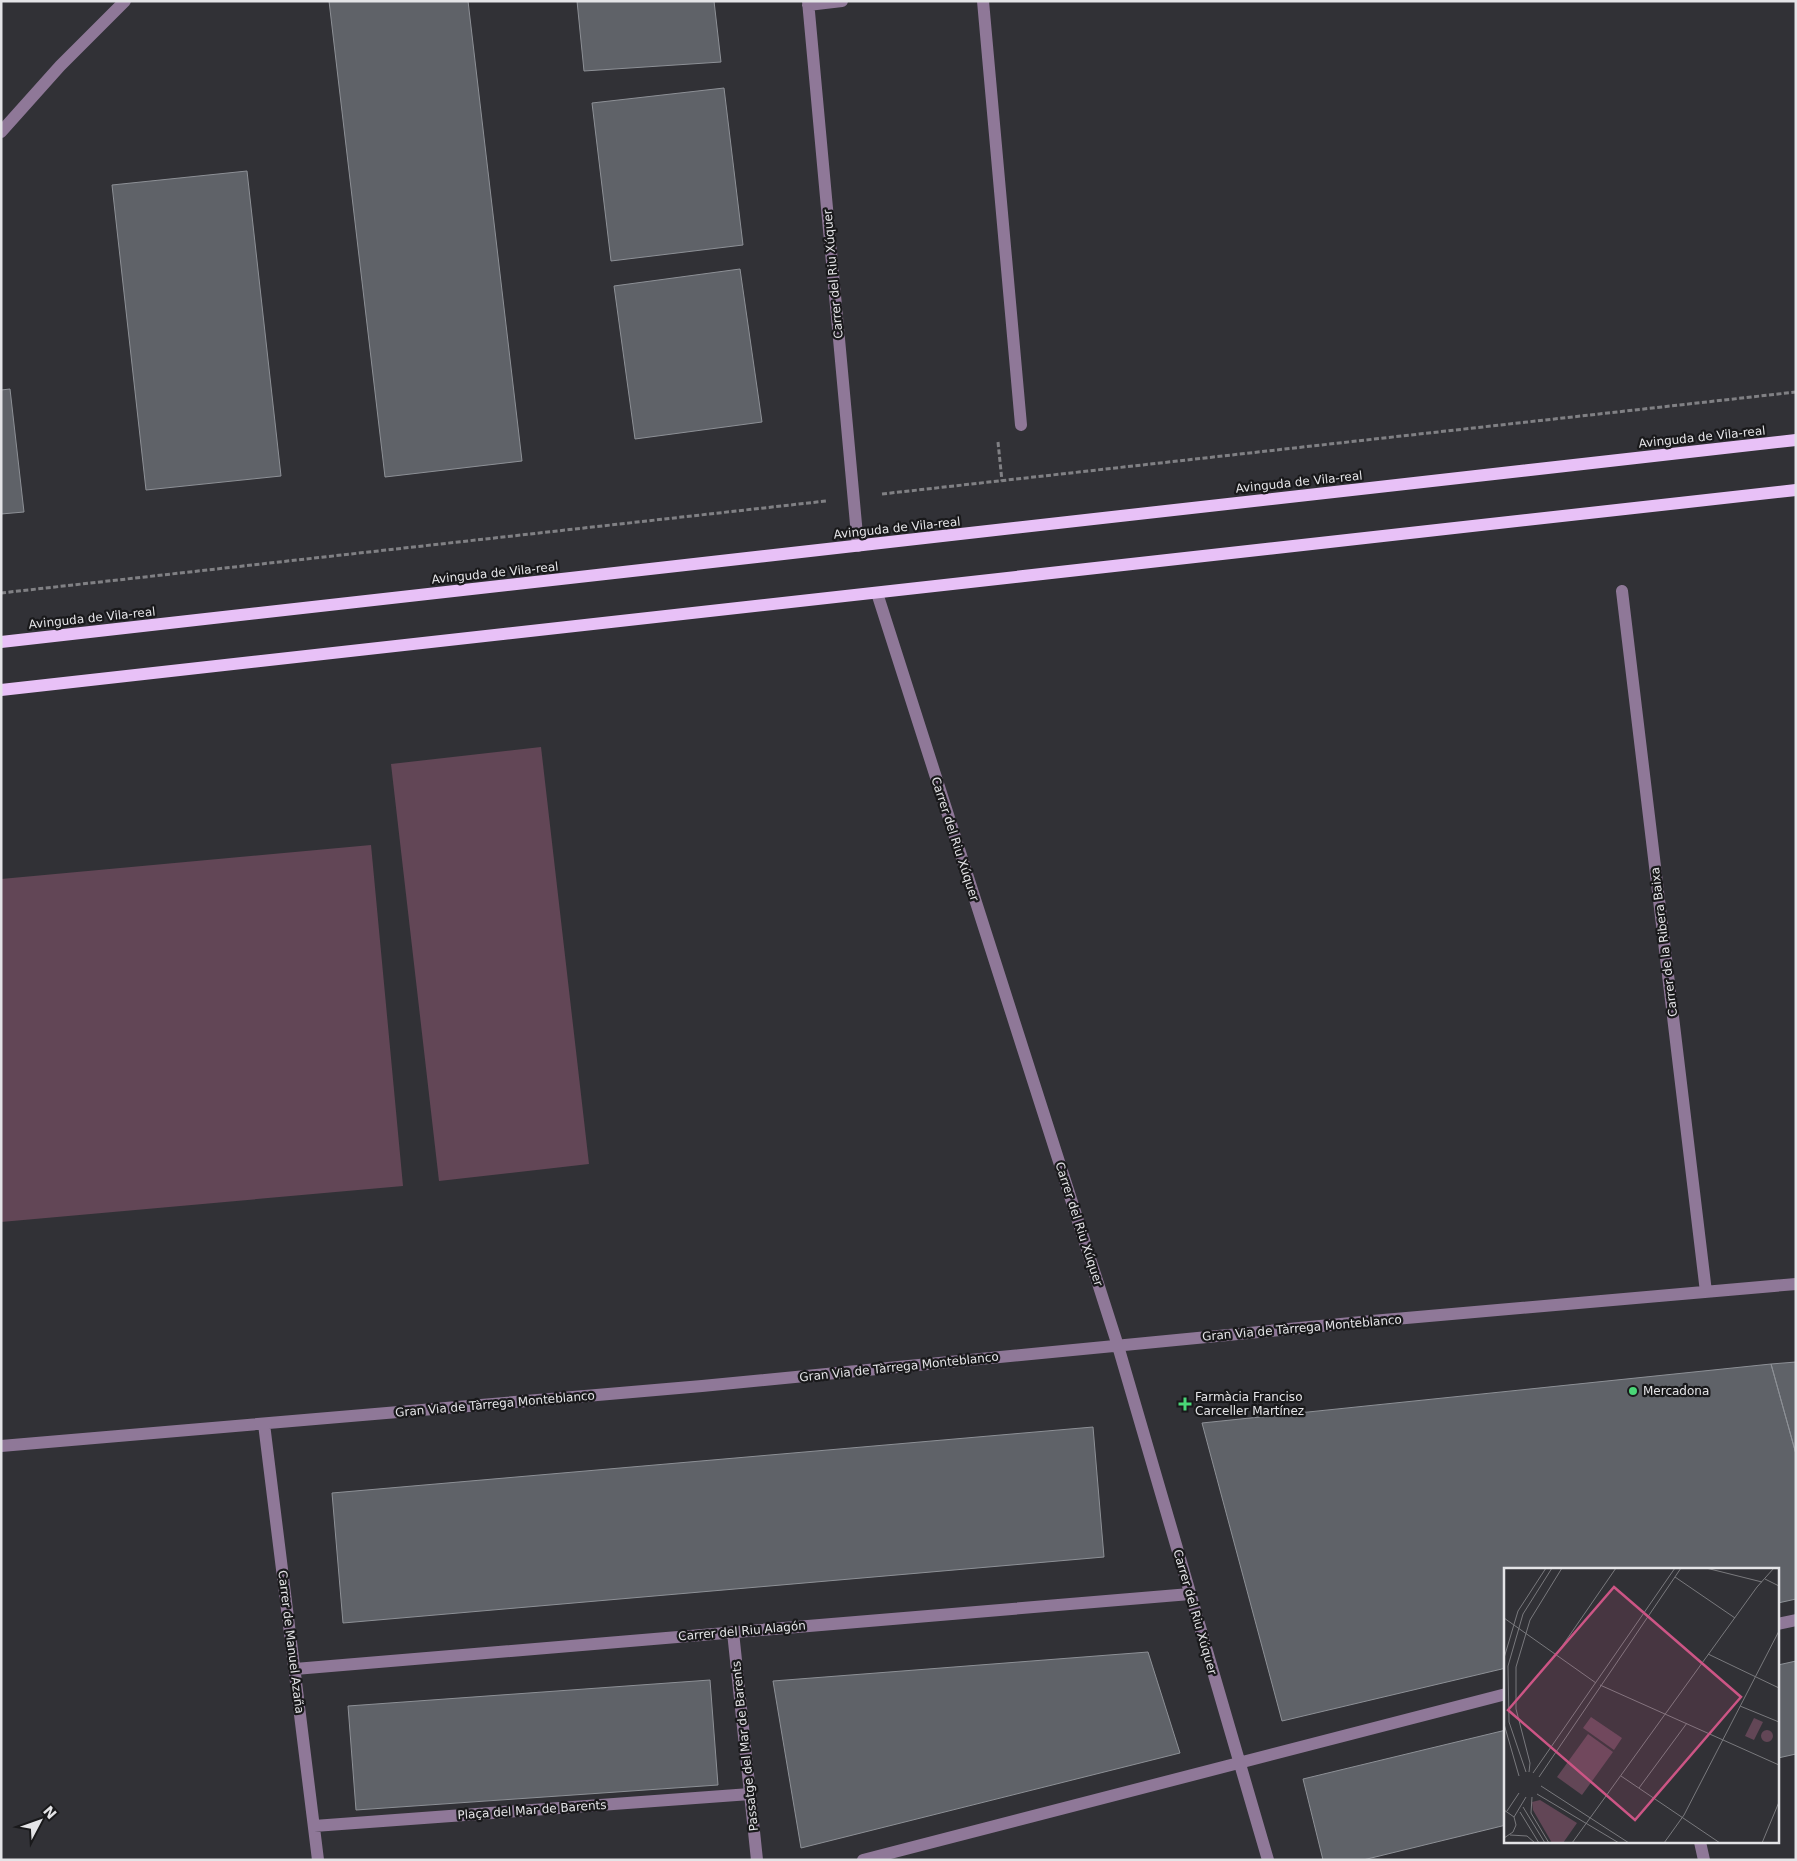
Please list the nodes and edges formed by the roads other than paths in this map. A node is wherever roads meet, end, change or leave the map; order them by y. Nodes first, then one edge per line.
1 (125, 1) edge
2 (842, 1) edge
3 (983, 1) edge
4 (808, 3) edge
5 (1, 132) edge
6 (1021, 425) dead end
7 (1796, 440) edge
8 (1796, 490) edge
9 (858, 546) junction
10 (1622, 591) dead end
11 (877, 593) junction
12 (1, 642) edge
13 (1, 690) edge
14 (1796, 1284) edge
15 (1706, 1292) junction
16 (1118, 1346) junction
17 (264, 1424) junction
18 (1, 1446) edge
19 (1190, 1594) junction
20 (1796, 1620) edge
21 (1780, 1624) edge
22 (733, 1632) junction
23 (294, 1669) junction
24 (1504, 1695) edge
25 (1239, 1762) junction
26 (750, 1794) junction
27 (314, 1826) junction
28 (1700, 1844) edge
29 (318, 1860) edge
30 (756, 1860) edge
31 (863, 1860) edge
32 (1268, 1860) edge
33 (1704, 1860) edge

1 - 5 street
2 - 4 street
3 - 6 street
4 - 9 street, Carrer del Riu Xúquer
7 - 9 main road, Avinguda de Vila-real
8 - 11 main road
9 - 12 main road, Avinguda de Vila-real
10 - 15 street, Carrer de la Ribera Baixa
11 - 13 main road
11 - 16 street, Carrer del Riu Xúquer
14 - 15 street, Gran Via de Tàrrega Monteblanco
15 - 16 street, Gran Via de Tàrrega Monteblanco
16 - 17 street, Gran Via de Tàrrega Monteblanco
16 - 19 street, Carrer del Riu Xúquer
17 - 18 street, Gran Via de Tàrrega Monteblanco
17 - 23 street, Carrer de Manuel Azaña
19 - 22 street, Carrer del Riu Alagón
19 - 25 street, Carrer del Riu Xúquer
20 - 21 street
22 - 23 street, Carrer del Riu Alagón
22 - 26 street, Passatge del Mar de Barents
23 - 27 street, Carrer de Manuel Azaña
24 - 25 street
25 - 31 street
25 - 32 street, Carrer del Riu Xúquer
26 - 27 street, Plaça del Mar de Barents
26 - 30 street, Passatge del Mar de Barents
27 - 29 street, Carrer de Manuel Azaña
28 - 33 street

